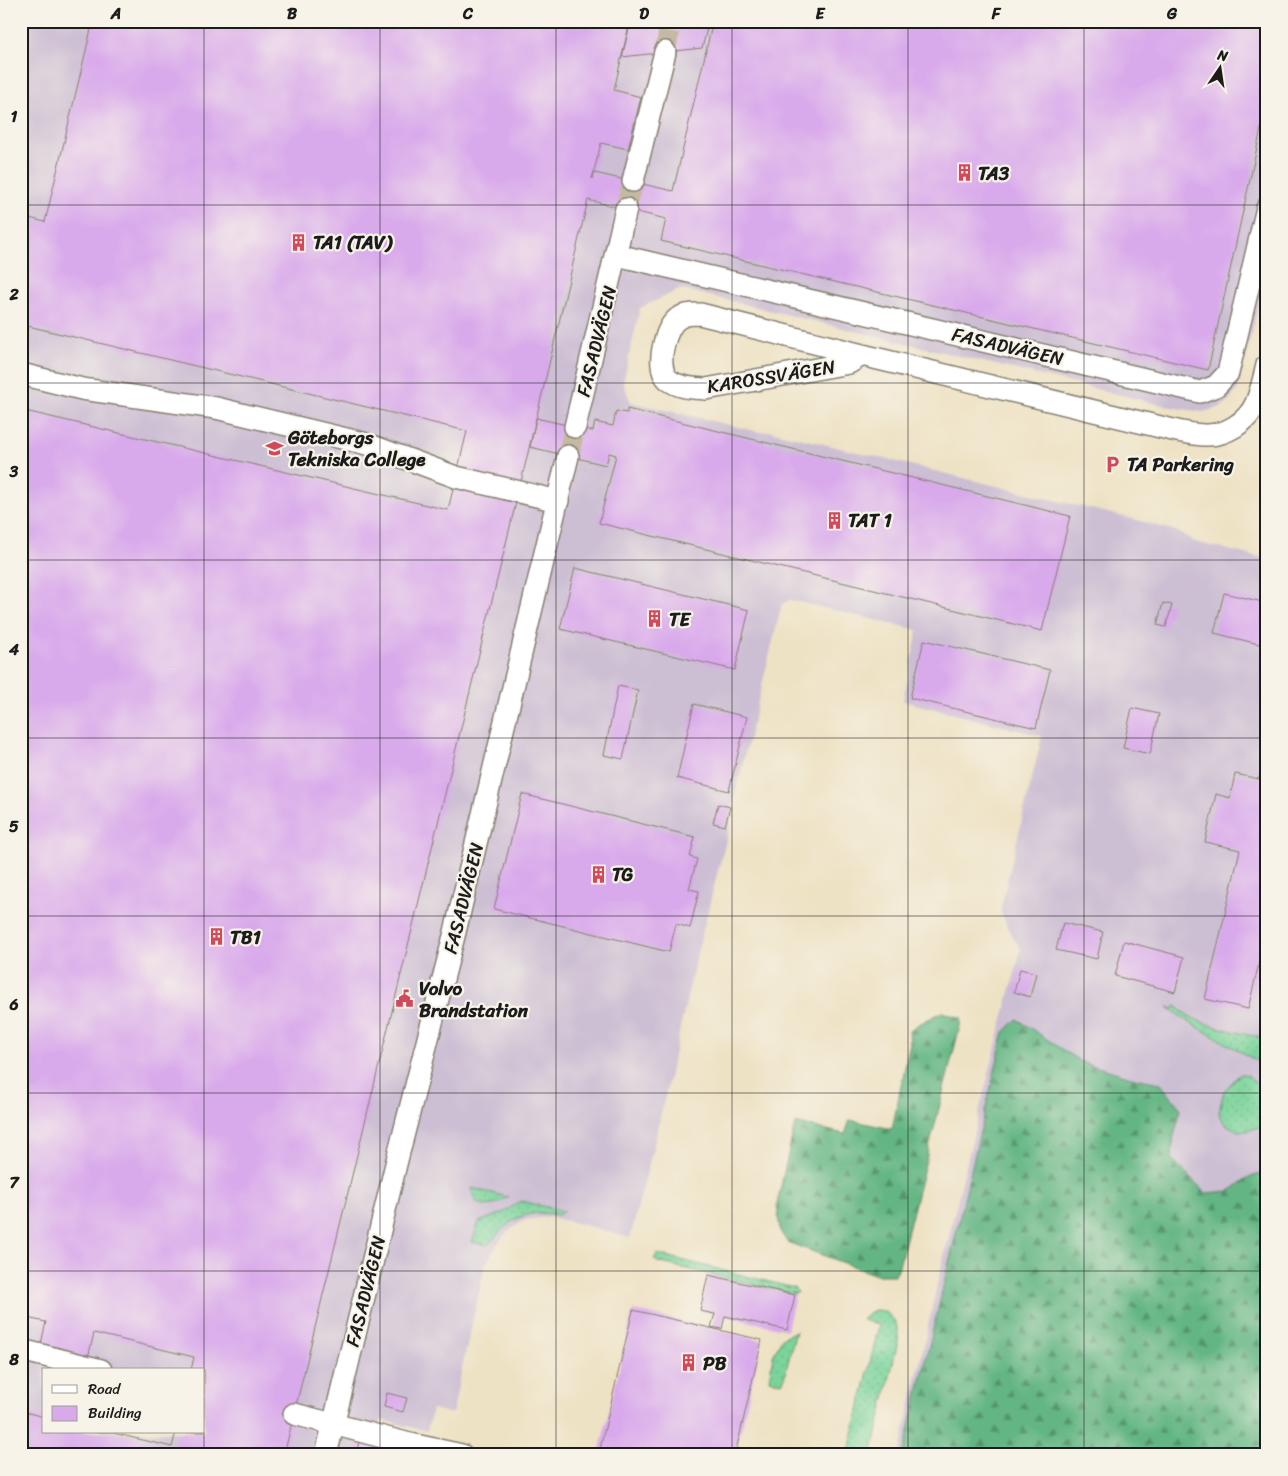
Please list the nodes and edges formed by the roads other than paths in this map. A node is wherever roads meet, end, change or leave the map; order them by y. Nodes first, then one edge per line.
1 (665, 52) tunnel mouth
2 (633, 181) tunnel mouth
3 (1267, 208) edge
4 (626, 209) tunnel mouth
5 (617, 255) junction
6 (862, 355) junction
7 (1267, 365) edge
8 (21, 374) edge
9 (575, 427) tunnel mouth
10 (568, 456) tunnel mouth
11 (558, 501) junction
12 (21, 1350) edge
13 (93, 1368) edge
14 (294, 1414) dead end
15 (333, 1423) junction
16 (326, 1455) edge
17 (462, 1455) edge

1 - 2 street
3 - 5 street, FASADVÄGEN
4 - 5 street, FASADVÄGEN
5 - 9 street, FASADVÄGEN
6 - 6 street, KAROSSVÄGEN
6 - 7 street, KAROSSVÄGEN
8 - 11 street
10 - 11 street, FASADVÄGEN
11 - 15 street, FASADVÄGEN
12 - 13 street
14 - 15 street
15 - 16 street, FASADVÄGEN
15 - 17 street

